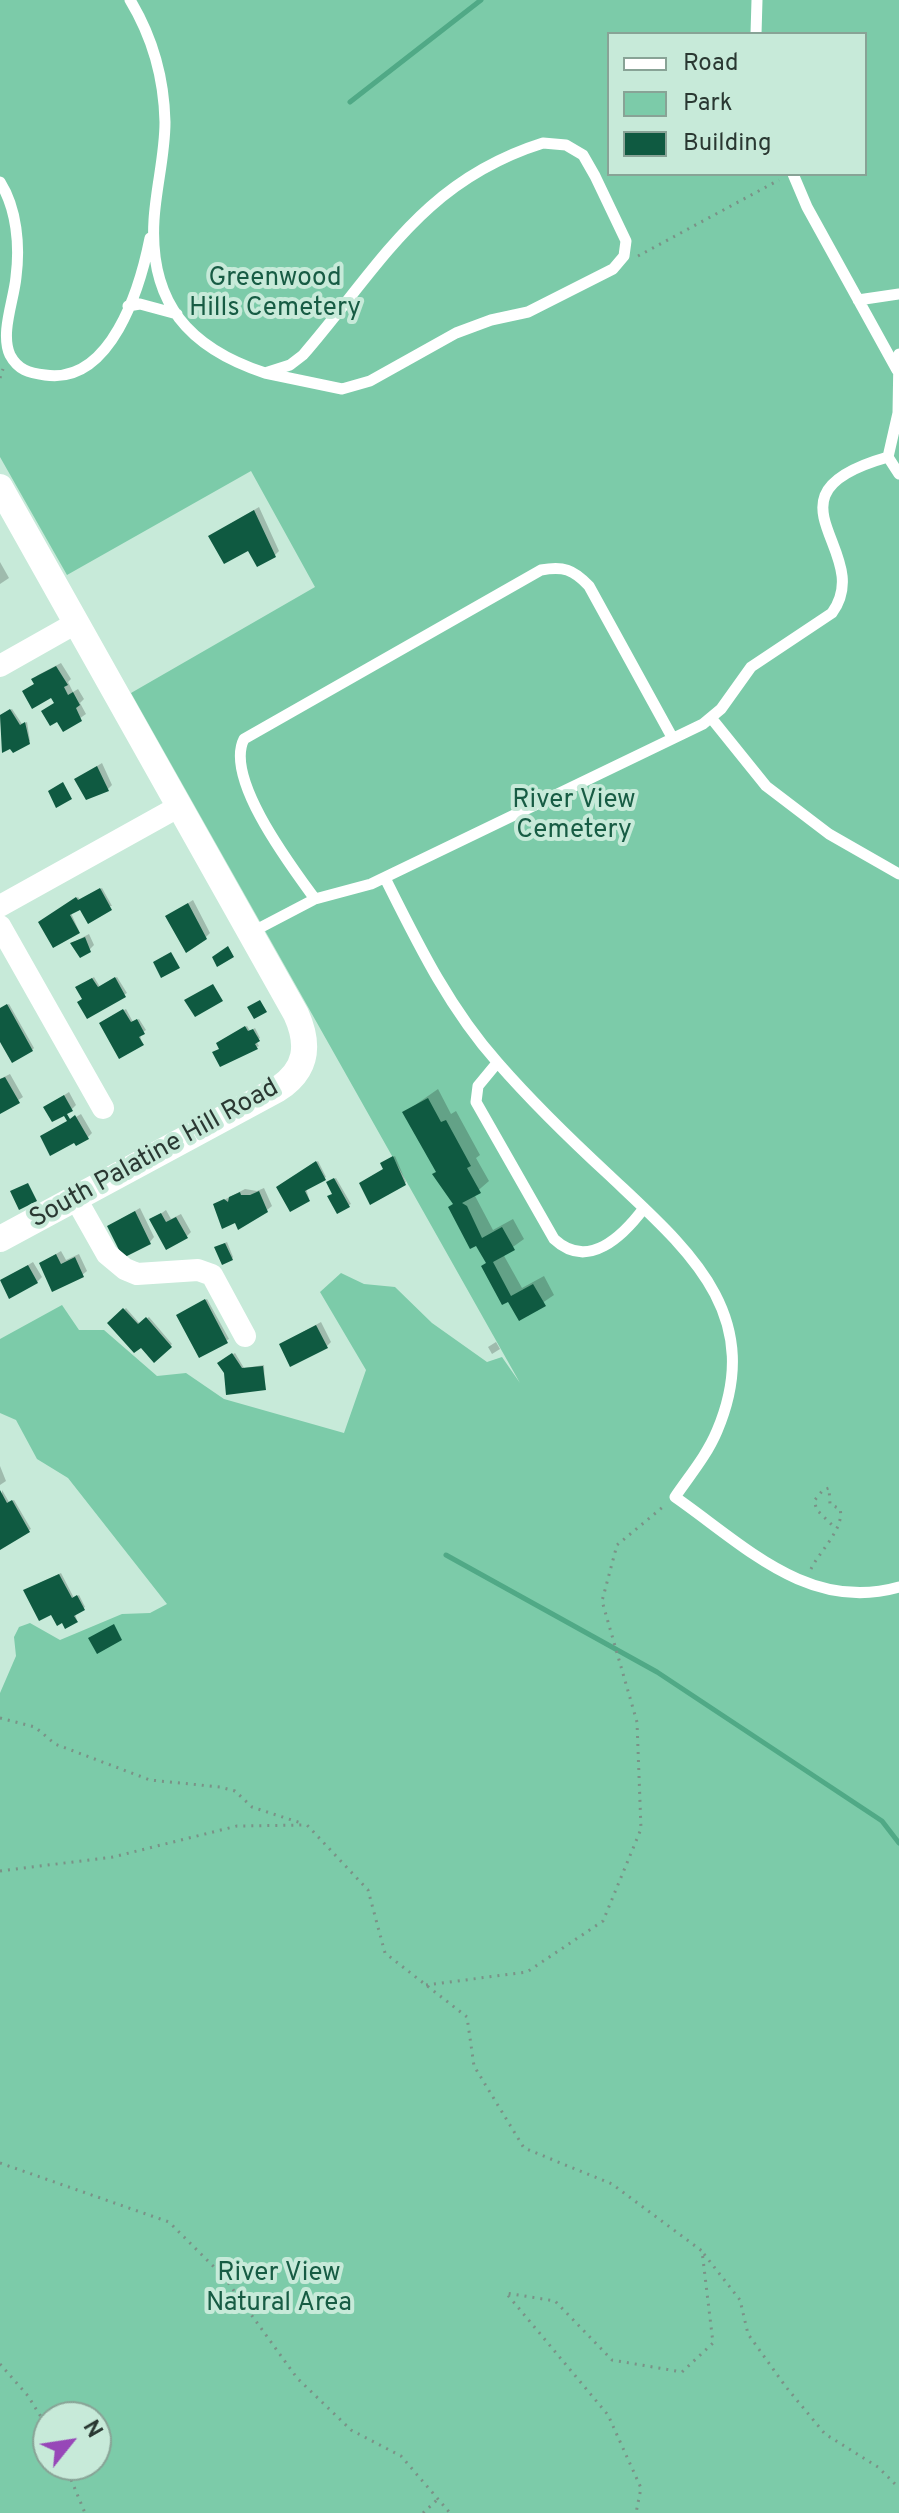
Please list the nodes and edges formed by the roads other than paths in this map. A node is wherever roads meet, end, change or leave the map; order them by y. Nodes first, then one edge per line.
1 (130, 0) edge
2 (757, 0) edge
3 (756, 32) edge
4 (792, 176) edge
5 (0, 182) edge
6 (154, 220) junction
7 (899, 294) edge
8 (858, 300) junction
9 (128, 306) junction
10 (177, 314) junction
11 (899, 354) edge
12 (897, 370) junction
13 (265, 373) junction
14 (888, 457) junction
15 (899, 474) edge
16 (0, 487) edge
17 (76, 623) junction
18 (0, 666) edge
19 (712, 719) junction
20 (672, 737) junction
21 (178, 807) junction
22 (899, 874) edge
23 (385, 878) junction
24 (315, 899) junction
25 (0, 906) edge
26 (0, 926) edge
27 (250, 933) junction
28 (497, 1063) junction
29 (103, 1108) dead end
30 (76, 1199) junction
31 (644, 1208) junction
32 (0, 1239) edge
33 (245, 1336) dead end
34 (899, 1587) edge

1 - 6 lane
2 - 3 lane
4 - 8 lane
5 - 9 lane
6 - 9 lane
6 - 10 lane
7 - 8 lane
8 - 12 lane
9 - 10 lane
10 - 13 lane
11 - 12 lane
12 - 14 lane
13 - 13 lane
14 - 15 lane
14 - 19 lane
16 - 17 street, South Palatine Hill Road
17 - 18 street
17 - 21 street, South Palatine Hill Road
19 - 20 lane
19 - 22 lane
20 - 23 lane
20 - 24 lane
21 - 25 street
21 - 27 street, South Palatine Hill Road
23 - 24 lane
23 - 28 lane
24 - 27 lane
26 - 29 street
27 - 30 street, South Palatine Hill Road
28 - 31 lane
28 - 31 lane
30 - 32 street, South Palatine Hill Road
30 - 33 street
31 - 34 lane

